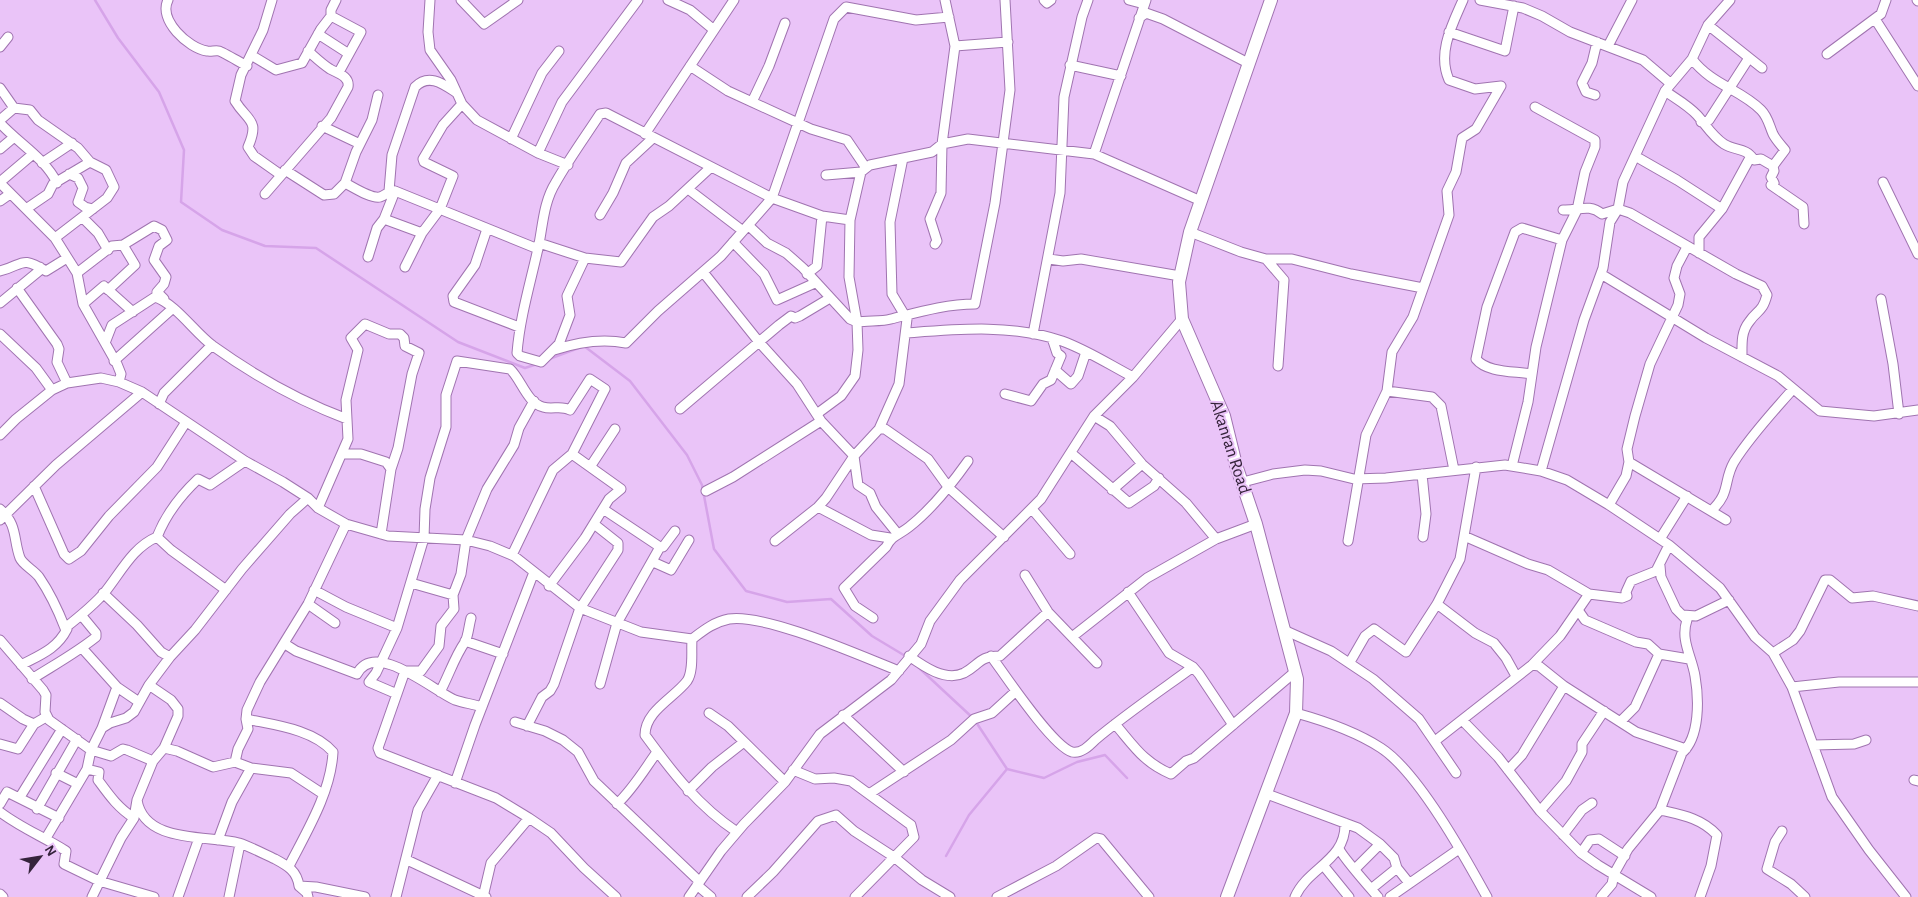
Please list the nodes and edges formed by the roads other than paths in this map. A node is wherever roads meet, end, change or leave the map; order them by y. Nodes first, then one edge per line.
1 (168, 0) edge
2 (272, 0) edge
3 (336, 0) edge
4 (430, 0) edge
5 (461, 0) edge
6 (518, 0) edge
7 (638, 0) edge
8 (668, 0) edge
9 (734, 0) edge
10 (944, 0) edge
11 (1005, 0) edge
12 (1044, 0) edge
13 (1051, 0) edge
14 (1088, 0) edge
15 (1270, 0) edge
16 (1463, 0) edge
17 (1480, 0) edge
18 (1632, 0) edge
19 (1730, 0) edge
20 (1886, 0) edge
21 (1139, 2) edge
22 (1514, 6) junction
23 (332, 16) junction
24 (949, 17) junction
25 (1139, 18) junction
26 (1875, 19) junction
27 (785, 22) dead end
28 (1708, 25) junction
29 (714, 30) junction
30 (1449, 32) junction
31 (318, 34) junction
32 (8, 37) dead end
33 (1008, 42) junction
34 (1597, 42) junction
35 (954, 46) junction
36 (1608, 46) junction
37 (0, 47) edge
38 (308, 51) junction
39 (559, 52) dead end
40 (349, 54) junction
41 (1827, 54) dead end
42 (251, 55) junction
43 (1749, 58) junction
44 (1692, 59) junction
45 (1248, 63) junction
46 (1070, 65) junction
47 (247, 66) junction
48 (690, 66) junction
49 (1762, 68) dead end
50 (339, 72) junction
51 (1121, 76) junction
52 (1918, 86) edge
53 (1668, 87) junction
54 (0, 88) edge
55 (1728, 89) junction
56 (457, 93) junction
57 (378, 95) dead end
58 (1595, 95) dead end
59 (752, 102) junction
60 (462, 104) junction
61 (1535, 107) dead end
62 (14, 108) junction
63 (0, 122) edge
64 (1701, 122) junction
65 (796, 123) junction
66 (322, 126) junction
67 (649, 136) junction
68 (13, 138) junction
69 (511, 139) junction
70 (72, 143) junction
71 (360, 144) junction
72 (942, 144) junction
73 (1004, 145) junction
74 (0, 149) edge
75 (1063, 151) junction
76 (538, 153) junction
77 (33, 154) junction
78 (1094, 154) junction
79 (1635, 156) junction
80 (1751, 156) junction
81 (903, 158) junction
82 (42, 162) junction
83 (90, 162) junction
84 (568, 165) junction
85 (1773, 166) junction
86 (710, 168) junction
87 (864, 170) junction
88 (283, 172) junction
89 (69, 174) junction
90 (826, 175) dead end
91 (1883, 182) dead end
92 (0, 183) edge
93 (57, 183) junction
94 (345, 183) junction
95 (688, 189) junction
96 (392, 191) junction
97 (10, 194) junction
98 (264, 194) dead end
99 (772, 198) junction
100 (1201, 200) junction
101 (0, 202) edge
102 (26, 209) junction
103 (93, 209) junction
104 (440, 209) junction
105 (1618, 209) junction
106 (1722, 209) junction
107 (1563, 210) dead end
108 (1577, 210) junction
109 (600, 215) dead end
110 (822, 216) junction
111 (83, 218) junction
112 (384, 219) junction
113 (850, 220) junction
114 (1804, 224) dead end
115 (746, 228) junction
116 (487, 229) junction
117 (1190, 232) junction
118 (422, 233) junction
119 (56, 238) junction
120 (1562, 240) junction
121 (733, 242) junction
122 (935, 244) dead end
123 (122, 245) junction
124 (539, 246) junction
125 (1687, 247) junction
126 (108, 250) junction
127 (1699, 253) junction
128 (1918, 254) edge
129 (368, 256) dead end
130 (67, 258) junction
131 (585, 258) junction
132 (1049, 258) junction
133 (1266, 259) junction
134 (40, 267) junction
135 (405, 267) dead end
136 (0, 271) edge
137 (703, 272) junction
138 (77, 273) junction
139 (807, 274) junction
140 (1601, 274) junction
141 (1180, 276) junction
142 (815, 283) junction
143 (17, 288) junction
144 (1423, 288) junction
145 (108, 290) junction
146 (830, 298) junction
147 (1881, 299) dead end
148 (0, 303) edge
149 (82, 304) junction
150 (172, 309) junction
151 (133, 312) junction
152 (904, 315) junction
153 (1671, 318) junction
154 (1182, 319) junction
155 (857, 322) junction
156 (519, 327) junction
157 (907, 333) junction
158 (0, 334) edge
159 (1033, 334) junction
160 (1052, 338) junction
161 (759, 342) junction
162 (105, 343) junction
163 (212, 346) junction
164 (554, 350) junction
165 (1086, 352) junction
166 (1742, 357) junction
167 (114, 361) junction
168 (1278, 366) dead end
169 (1055, 370) junction
170 (1531, 374) junction
171 (1134, 377) junction
172 (119, 382) junction
173 (67, 383) junction
174 (1793, 388) junction
175 (52, 390) junction
176 (1387, 391) junction
177 (142, 392) junction
178 (1005, 394) dead end
179 (534, 401) junction
180 (159, 404) junction
181 (680, 409) dead end
182 (1918, 410) edge
183 (1899, 414) junction
184 (1094, 416) junction
185 (819, 417) junction
186 (347, 419) junction
187 (186, 422) junction
188 (615, 429) dead end
189 (879, 429) junction
190 (1, 430) edge
191 (1071, 453) junction
192 (342, 454) junction
193 (572, 454) junction
194 (854, 456) junction
195 (245, 461) junction
196 (968, 461) dead end
197 (1629, 462) junction
198 (1142, 464) junction
199 (1512, 466) junction
200 (590, 467) junction
201 (1476, 467) junction
202 (391, 469) junction
203 (1454, 470) junction
204 (1541, 471) junction
205 (1422, 474) junction
206 (1159, 478) junction
207 (1359, 478) junction
208 (1243, 482) junction
209 (34, 486) junction
210 (949, 488) junction
211 (1112, 490) junction
212 (706, 491) dead end
213 (1687, 496) junction
214 (308, 498) junction
215 (1609, 506) junction
216 (818, 507) junction
217 (318, 508) junction
218 (1032, 508) junction
219 (603, 509) junction
220 (1711, 511) junction
221 (2, 515) edge
222 (1726, 520) dead end
223 (346, 524) junction
224 (594, 524) junction
225 (1256, 524) junction
226 (675, 531) dead end
227 (381, 534) junction
228 (894, 536) junction
229 (1464, 536) junction
230 (157, 537) junction
231 (1004, 537) junction
232 (1423, 537) dead end
233 (424, 538) junction
234 (1216, 539) junction
235 (1660, 539) junction
236 (466, 540) junction
237 (689, 540) dead end
238 (775, 541) dead end
239 (1348, 541) dead end
240 (1669, 545) junction
241 (662, 547) junction
242 (1070, 554) dead end
243 (512, 555) junction
244 (678, 558) junction
245 (653, 562) junction
246 (1660, 566) junction
247 (534, 572) junction
248 (1025, 575) dead end
249 (411, 583) junction
250 (549, 586) junction
251 (226, 590) junction
252 (314, 590) junction
253 (1128, 592) junction
254 (103, 593) junction
255 (1589, 594) junction
256 (453, 595) junction
257 (1729, 600) junction
258 (308, 604) junction
259 (1437, 604) junction
260 (1918, 606) edge
261 (580, 607) junction
262 (1578, 610) junction
263 (1048, 612) junction
264 (1683, 615) junction
265 (82, 616) junction
266 (471, 618) dead end
267 (873, 618) dead end
268 (335, 623) dead end
269 (617, 623) junction
270 (65, 628) junction
271 (397, 628) junction
272 (1284, 630) junction
273 (1072, 637) junction
274 (692, 639) junction
275 (0, 640) edge
276 (465, 641) junction
277 (285, 644) junction
278 (82, 648) junction
279 (1774, 653) junction
280 (503, 654) junction
281 (1659, 654) junction
282 (992, 656) junction
283 (170, 657) junction
284 (908, 658) junction
285 (1689, 659) junction
286 (380, 662) junction
287 (1350, 662) junction
288 (1097, 663) dead end
289 (21, 665) junction
290 (1532, 665) junction
291 (1193, 667) junction
292 (405, 671) junction
293 (899, 671) junction
294 (1296, 671) junction
295 (1516, 676) junction
296 (32, 679) junction
297 (1918, 682) edge
298 (600, 684) dead end
299 (149, 685) junction
300 (1564, 686) junction
301 (117, 687) junction
302 (1792, 687) junction
303 (1016, 690) junction
304 (440, 692) junction
305 (397, 694) junction
306 (139, 702) junction
307 (0, 703) edge
308 (482, 706) junction
309 (1604, 711) junction
310 (709, 712) dead end
311 (1296, 713) junction
312 (843, 715) junction
313 (46, 717) junction
314 (246, 719) junction
315 (1462, 720) junction
316 (1621, 721) junction
317 (515, 722) dead end
318 (34, 724) junction
319 (1115, 724) junction
320 (1233, 725) junction
321 (527, 726) junction
322 (102, 728) junction
323 (62, 729) junction
324 (77, 739) junction
325 (1866, 740) dead end
326 (1434, 741) junction
327 (744, 742) junction
328 (0, 744) edge
329 (1814, 745) junction
330 (164, 748) junction
331 (1686, 749) junction
332 (92, 750) junction
333 (657, 752) junction
334 (153, 762) junction
335 (235, 762) junction
336 (251, 768) junction
337 (87, 769) junction
338 (793, 770) junction
339 (1508, 770) junction
340 (904, 772) junction
341 (56, 773) junction
342 (1456, 773) dead end
343 (438, 775) junction
344 (785, 782) junction
345 (455, 783) junction
346 (78, 784) junction
347 (688, 791) junction
348 (323, 794) junction
349 (869, 794) junction
350 (1267, 794) junction
351 (20, 797) junction
352 (137, 800) junction
353 (1592, 803) dead end
354 (0, 804) edge
355 (617, 804) junction
356 (37, 809) junction
357 (1660, 810) junction
358 (1540, 811) junction
359 (0, 812) edge
360 (59, 818) junction
361 (134, 818) junction
362 (529, 818) junction
363 (1345, 823) junction
364 (1782, 831) dead end
365 (737, 832) junction
366 (1563, 835) junction
367 (46, 838) junction
368 (199, 838) junction
369 (218, 840) junction
370 (240, 844) junction
371 (1380, 844) junction
372 (1339, 848) junction
373 (1459, 849) junction
374 (1581, 853) junction
375 (1625, 856) junction
376 (894, 857) junction
377 (407, 860) junction
378 (1323, 865) junction
379 (289, 866) junction
380 (1356, 868) junction
381 (1397, 868) junction
382 (1614, 874) junction
383 (99, 881) junction
384 (698, 883) junction
385 (1409, 883) junction
386 (299, 886) junction
387 (1371, 889) junction
388 (0, 894) edge
389 (1146, 894) edge
390 (484, 896) edge
391 (3, 897) edge
392 (92, 897) edge
393 (154, 897) edge
394 (178, 897) edge
395 (229, 897) edge
396 (308, 897) edge
397 (366, 897) edge
398 (396, 897) edge
399 (616, 897) edge
400 (688, 897) edge
401 (711, 897) edge
402 (747, 897) edge
403 (855, 897) edge
404 (950, 897) edge
405 (997, 897) edge
406 (1135, 897) edge
407 (1227, 897) edge
408 (1295, 897) edge
409 (1349, 897) edge
410 (1378, 897) edge
411 (1390, 897) edge
412 (1487, 897) edge
413 (1601, 897) edge
414 (1652, 897) edge
415 (1700, 897) edge
416 (1805, 897) edge
417 (1906, 897) edge

1 - 47 street
2 - 42 street
3 - 23 street
4 - 56 street
5 - 6 street
7 - 76 street
8 - 29 street
9 - 29 street
10 - 24 street
11 - 33 street
12 - 13 street
14 - 46 street
15 - 45 main road, Akanran Road
16 - 30 street
17 - 22 street
18 - 36 street
19 - 28 street
20 - 26 street
21 - 25 street
22 - 30 street
22 - 34 street
23 - 31 street
23 - 40 street
24 - 35 street
24 - 65 street
25 - 45 street
25 - 51 street
26 - 41 street
26 - 52 street
27 - 59 street
28 - 43 street
28 - 44 street
29 - 48 street
30 - 144 street
31 - 38 street
31 - 40 street
32 - 37 street
33 - 35 street
33 - 73 street
34 - 36 street
34 - 58 street
35 - 72 street
36 - 53 street
38 - 42 street
38 - 50 street
39 - 69 street
40 - 50 street
42 - 47 street
43 - 49 street
43 - 55 street
44 - 53 street
44 - 55 street
45 - 100 main road, Akanran Road
46 - 51 street
46 - 75 street
47 - 88 street
48 - 59 street
48 - 67 street
50 - 66 street
51 - 78 street
53 - 64 street
53 - 79 street
54 - 62 street
55 - 64 street
55 - 85 street
56 - 60 street
56 - 96 street
57 - 71 street
59 - 65 street
60 - 69 street
60 - 104 street
61 - 108 street
62 - 63 street
62 - 70 street
63 - 68 street
64 - 80 street
65 - 87 street
65 - 99 street
66 - 71 street
66 - 88 street
67 - 84 street
67 - 86 street
67 - 109 street
68 - 74 street
68 - 77 street
69 - 76 street
70 - 82 street
70 - 83 street
71 - 94 street
72 - 73 street
72 - 81 street
72 - 122 street
73 - 75 street
73 - 152 street
75 - 78 street
75 - 132 street
76 - 84 street
77 - 82 street
77 - 92 street
78 - 100 street
79 - 105 street
79 - 106 street
80 - 85 street
80 - 106 street
81 - 87 street
81 - 152 street
82 - 93 street
83 - 89 street
83 - 103 street
84 - 124 street
85 - 114 street
86 - 95 street
86 - 99 street
87 - 90 street
87 - 113 street
88 - 94 street
88 - 98 street
89 - 93 street
89 - 103 street
91 - 128 street
92 - 97 street
93 - 102 street
94 - 96 street
95 - 115 street
95 - 131 street
96 - 104 street
96 - 112 street
97 - 101 street
97 - 102 street
99 - 110 street
99 - 115 street
100 - 117 main road, Akanran Road
102 - 119 street
103 - 111 street
104 - 116 street
104 - 118 street
105 - 108 street
105 - 125 street
105 - 140 street
106 - 127 street
107 - 108 street
108 - 120 street
110 - 113 street
110 - 139 street
111 - 119 street
111 - 126 street
112 - 118 street
112 - 129 street
113 - 155 street
115 - 121 street
115 - 139 street
116 - 124 street
116 - 156 street
117 - 133 street
117 - 141 main road, Akanran Road
118 - 135 street
119 - 130 street
120 - 170 street
120 - 170 street
121 - 137 street
121 - 142 street
123 - 126 street
123 - 145 street
123 - 150 street
124 - 131 street
124 - 156 street
125 - 127 street
125 - 153 street
126 - 138 street
127 - 166 street
130 - 134 street
130 - 138 street
131 - 164 street
132 - 141 street
132 - 159 street
133 - 144 street
133 - 168 street
134 - 136 street
134 - 143 street
137 - 161 street
137 - 164 street
138 - 149 street
139 - 142 street
140 - 153 street
140 - 204 street
141 - 154 main road, Akanran Road
142 - 146 street
143 - 148 street
143 - 173 street
144 - 176 street
145 - 149 street
145 - 151 street
146 - 155 street
146 - 161 street
147 - 183 street
149 - 162 street
150 - 151 street
150 - 163 street
150 - 167 street
151 - 162 street
152 - 155 street
152 - 157 street
153 - 166 street
153 - 197 street
154 - 171 street
154 - 208 main road, Akanran Road
155 - 185 street
156 - 164 street
157 - 159 street
157 - 189 street
158 - 175 street
159 - 160 street
160 - 165 street
160 - 169 street
161 - 181 street
161 - 185 street
162 - 167 street
163 - 180 street
163 - 186 street
165 - 169 street
165 - 171 street
166 - 174 street
167 - 172 street
169 - 178 street
170 - 199 street
171 - 184 street
172 - 173 street
172 - 177 street
173 - 175 street
174 - 183 street
174 - 220 street
175 - 190 street
176 - 203 street
176 - 207 street
177 - 180 street
177 - 209 street
179 - 193 street
179 - 233 street
179 - 236 street
180 - 187 street
182 - 183 street
184 - 191 street
184 - 198 street
185 - 194 street
185 - 212 street
186 - 192 street
186 - 202 street
187 - 195 street
187 - 209 street
188 - 200 street
189 - 194 street
189 - 210 street
191 - 211 street
191 - 218 street
192 - 202 street
192 - 217 street
193 - 200 street
193 - 243 street
194 - 216 street
194 - 228 street
195 - 214 street
195 - 230 street
196 - 210 street
197 - 213 street
197 - 215 street
198 - 206 street
198 - 211 street
199 - 201 street
199 - 204 street
200 - 219 street
201 - 203 street
201 - 229 street
202 - 227 street
203 - 205 street
204 - 215 street
205 - 207 street
205 - 232 street
206 - 211 street
206 - 234 street
207 - 208 street
207 - 239 street
208 - 225 main road, Akanran Road
209 - 221 street
210 - 228 street
210 - 231 street
213 - 220 street
213 - 235 street
214 - 217 street
214 - 251 street
215 - 235 street
216 - 228 street
216 - 238 street
217 - 223 street
218 - 231 street
218 - 242 street
219 - 224 street
219 - 241 street
220 - 222 street
221 - 270 street
223 - 227 street
223 - 252 street
224 - 250 street
224 - 261 street
225 - 234 street
225 - 272 main road, Akanran Road
226 - 241 street
227 - 233 street
228 - 267 street
229 - 255 street
229 - 259 street
230 - 251 street
230 - 254 street
231 - 284 street
233 - 236 street
233 - 249 street
234 - 253 street
235 - 240 street
236 - 243 street
236 - 256 street
237 - 244 street
240 - 246 street
240 - 257 street
241 - 244 street
241 - 245 street
243 - 247 street
244 - 245 street
245 - 269 street
246 - 255 street
246 - 264 street
247 - 250 street
247 - 280 street
248 - 263 street
249 - 256 street
249 - 271 street
250 - 261 street
251 - 283 street
252 - 258 street
252 - 271 street
253 - 273 street
253 - 291 street
254 - 265 street
254 - 283 street
255 - 262 street
256 - 292 street
257 - 264 street
257 - 279 street
258 - 268 street
258 - 277 street
259 - 287 street
259 - 295 street
260 - 279 street
261 - 269 street
261 - 321 street
262 - 281 street
262 - 290 street
263 - 273 street
263 - 282 street
264 - 285 street
265 - 270 street
265 - 278 street
266 - 276 street
269 - 274 street
269 - 298 street
270 - 289 street
271 - 286 street
272 - 287 street
272 - 294 main road, Akanran Road
273 - 288 street
274 - 293 street
274 - 333 street
275 - 289 street
276 - 280 street
276 - 304 street
277 - 286 street
277 - 314 street
278 - 296 street
278 - 301 street
279 - 302 street
280 - 308 street
281 - 285 street
281 - 316 street
282 - 284 street
282 - 303 street
283 - 299 street
284 - 293 street
285 - 331 street
286 - 292 street
286 - 305 street
287 - 326 street
289 - 296 street
290 - 295 street
290 - 300 street
291 - 319 street
291 - 320 street
292 - 304 street
292 - 305 street
293 - 312 street
294 - 311 main road, Akanran Road
294 - 320 street
295 - 315 street
296 - 313 street
297 - 302 street
299 - 306 street
299 - 330 street
300 - 309 street
300 - 339 street
301 - 306 street
301 - 322 street
302 - 329 street
303 - 319 street
303 - 340 street
304 - 308 street
305 - 343 street
306 - 322 street
307 - 318 street
308 - 345 street
309 - 316 street
309 - 358 street
310 - 327 street
311 - 350 main road, Akanran Road
311 - 373 street
312 - 338 street
312 - 340 street
313 - 318 street
313 - 323 street
314 - 335 street
314 - 348 street
315 - 326 street
315 - 339 street
316 - 331 street
317 - 321 street
318 - 328 street
319 - 320 street
321 - 355 street
322 - 332 street
323 - 324 street
323 - 351 street
324 - 332 street
324 - 341 street
325 - 329 street
326 - 342 street
327 - 344 street
327 - 347 street
329 - 417 street
330 - 334 street
330 - 335 street
331 - 357 street
332 - 334 street
332 - 337 street
333 - 347 street
333 - 355 street
334 - 352 street
335 - 336 street
336 - 348 street
336 - 369 street
337 - 346 street
337 - 361 street
338 - 344 street
338 - 349 street
339 - 358 street
340 - 349 street
341 - 346 street
341 - 356 street
343 - 345 street
343 - 377 street
344 - 365 street
345 - 362 street
346 - 360 street
347 - 365 street
348 - 379 street
349 - 376 street
350 - 363 street
350 - 407 main road, Akanran Road
351 - 354 street
351 - 356 street
352 - 361 street
352 - 368 street
353 - 366 street
355 - 384 street
356 - 360 street
357 - 375 street
357 - 415 street
358 - 366 street
359 - 367 street
360 - 367 street
361 - 383 street
362 - 390 street
362 - 399 street
363 - 371 street
363 - 372 street
364 - 416 street
365 - 384 street
366 - 374 street
367 - 383 street
368 - 369 street
368 - 394 street
369 - 370 street
370 - 379 street
370 - 395 street
371 - 380 street
371 - 381 street
372 - 378 street
372 - 380 street
373 - 385 street
373 - 412 street
374 - 375 street
374 - 382 street
375 - 382 street
376 - 402 street
376 - 403 street
376 - 404 street
377 - 390 street
377 - 398 street
378 - 408 street
378 - 409 street
379 - 386 street
380 - 387 street
381 - 385 street
381 - 387 street
382 - 413 street
382 - 414 street
383 - 392 street
383 - 393 street
384 - 400 street
384 - 401 street
385 - 411 street
386 - 396 street
386 - 397 street
387 - 410 street
388 - 391 street
389 - 405 street
389 - 406 street

